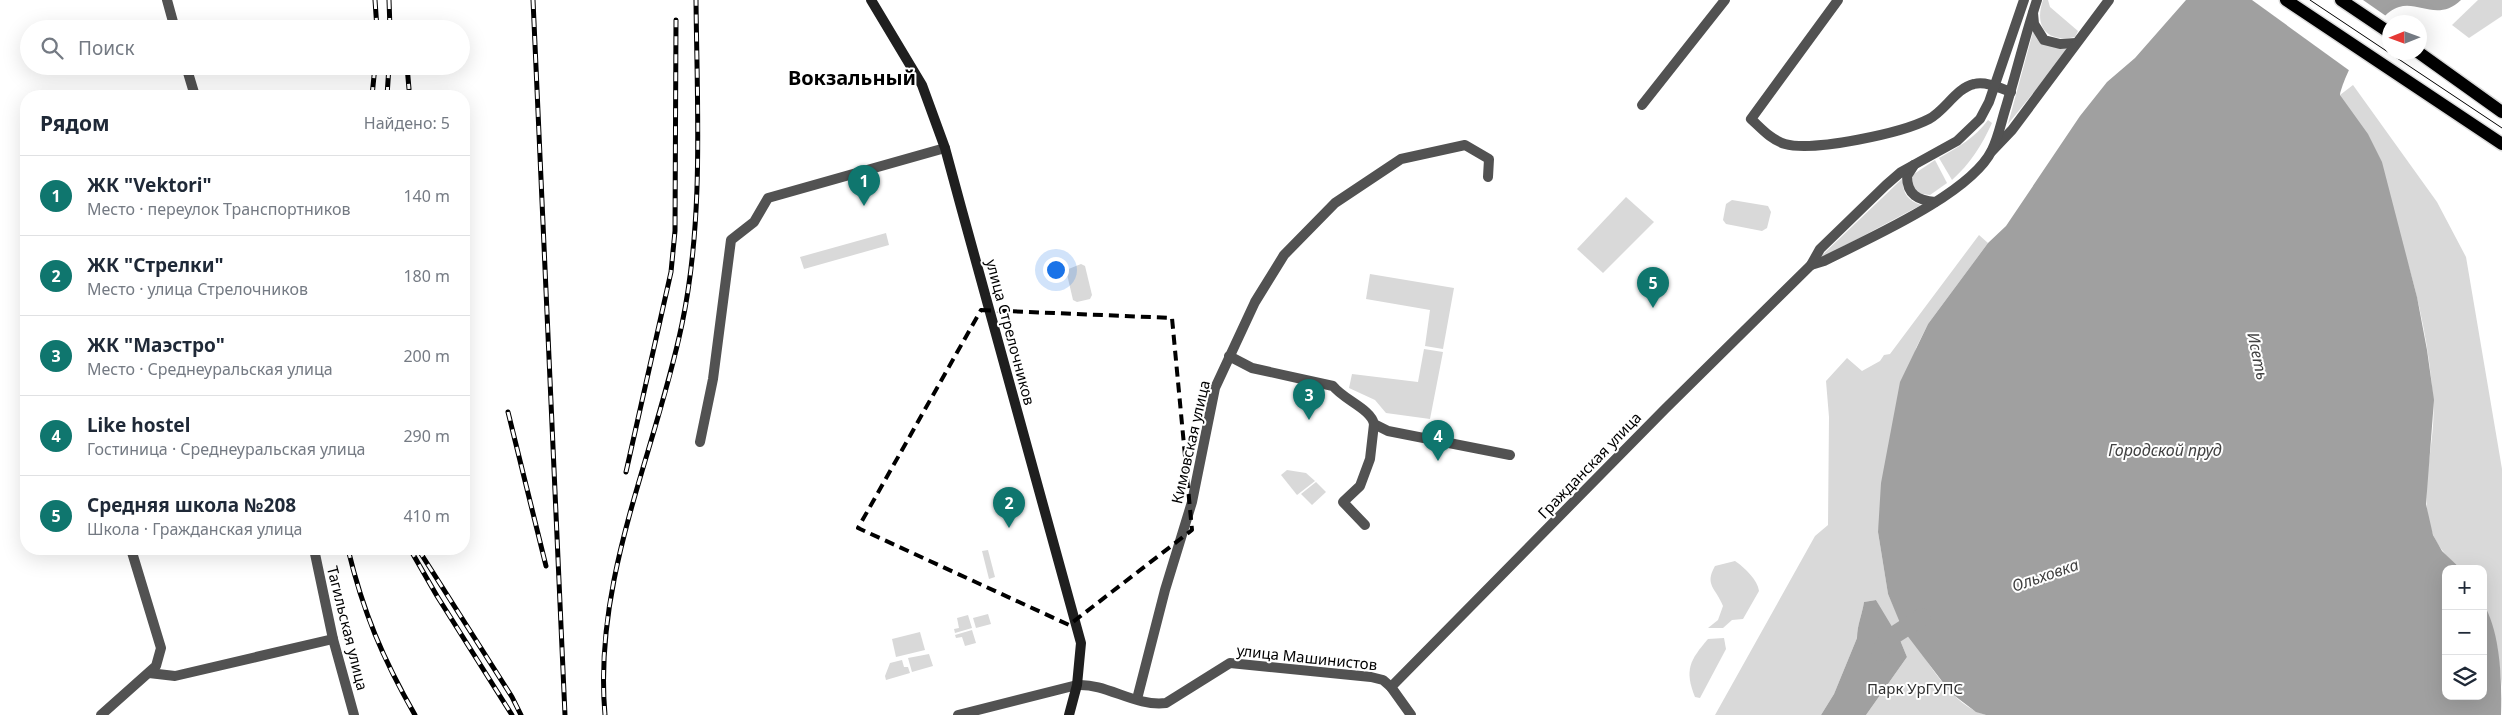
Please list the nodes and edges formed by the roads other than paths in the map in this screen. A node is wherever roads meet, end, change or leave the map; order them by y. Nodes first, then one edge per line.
1 (167, 0) edge
2 (870, 0) edge
3 (1725, 0) edge
4 (1838, 0) edge
5 (2024, 0) edge
6 (2037, 0) edge
7 (2109, 0) edge
8 (2286, 0) edge
9 (2341, 0) edge
10 (2033, 13) junction
11 (173, 20) edge
12 (2382, 28) edge
13 (2076, 43) junction
14 (2427, 58) edge
15 (189, 75) edge
16 (1995, 86) junction
17 (193, 90) edge
18 (2010, 92) junction
19 (1642, 105) dead end
20 (2502, 112) edge
21 (2501, 143) edge
22 (945, 148) junction
23 (1992, 151) junction
24 (1915, 165) junction
25 (1488, 178) dead end
26 (1935, 202) junction
27 (1811, 265) junction
28 (1229, 356) junction
29 (1374, 424) junction
30 (700, 442) dead end
31 (1510, 455) dead end
32 (1364, 525) dead end
33 (133, 555) edge
34 (315, 555) edge
35 (333, 639) junction
36 (149, 673) junction
37 (1077, 685) junction
38 (1391, 688) junction
39 (1137, 699) junction
40 (1154, 703) junction
41 (101, 715) edge
42 (354, 715) edge
43 (958, 715) edge
44 (1069, 715) edge
45 (1154, 715) edge
46 (1411, 715) edge

1 - 11 street
2 - 22 main road, улица Стрелочников
3 - 19 street
4 - 16 street
5 - 16 street, Гражданская улица
6 - 10 street, Гражданская улица
7 - 13 street
8 - 21 main road
9 - 12 main road
10 - 13 street
10 - 18 street, Гражданская улица
13 - 23 street
14 - 20 main road
15 - 17 street
16 - 18 street
16 - 24 street, Гражданская улица
18 - 23 street, Гражданская улица
22 - 30 street
22 - 37 main road, улица Стрелочников
23 - 26 street, Гражданская улица
24 - 26 street
24 - 27 street, Гражданская улица
25 - 28 street, Кимовская улица
26 - 27 street, Гражданская улица
27 - 38 street, Гражданская улица
28 - 29 street
28 - 39 street, Кимовская улица
29 - 31 street
29 - 32 street
33 - 36 street
34 - 35 street, Тагильская улица
35 - 36 street
35 - 42 street, Тагильская улица
36 - 41 street
37 - 39 street, улица Машинистов
37 - 43 street
37 - 44 main road, улица Стрелочников
38 - 40 street, улица Машинистов
38 - 46 street, улица Машинистов
39 - 40 street, улица Машинистов
40 - 45 street

